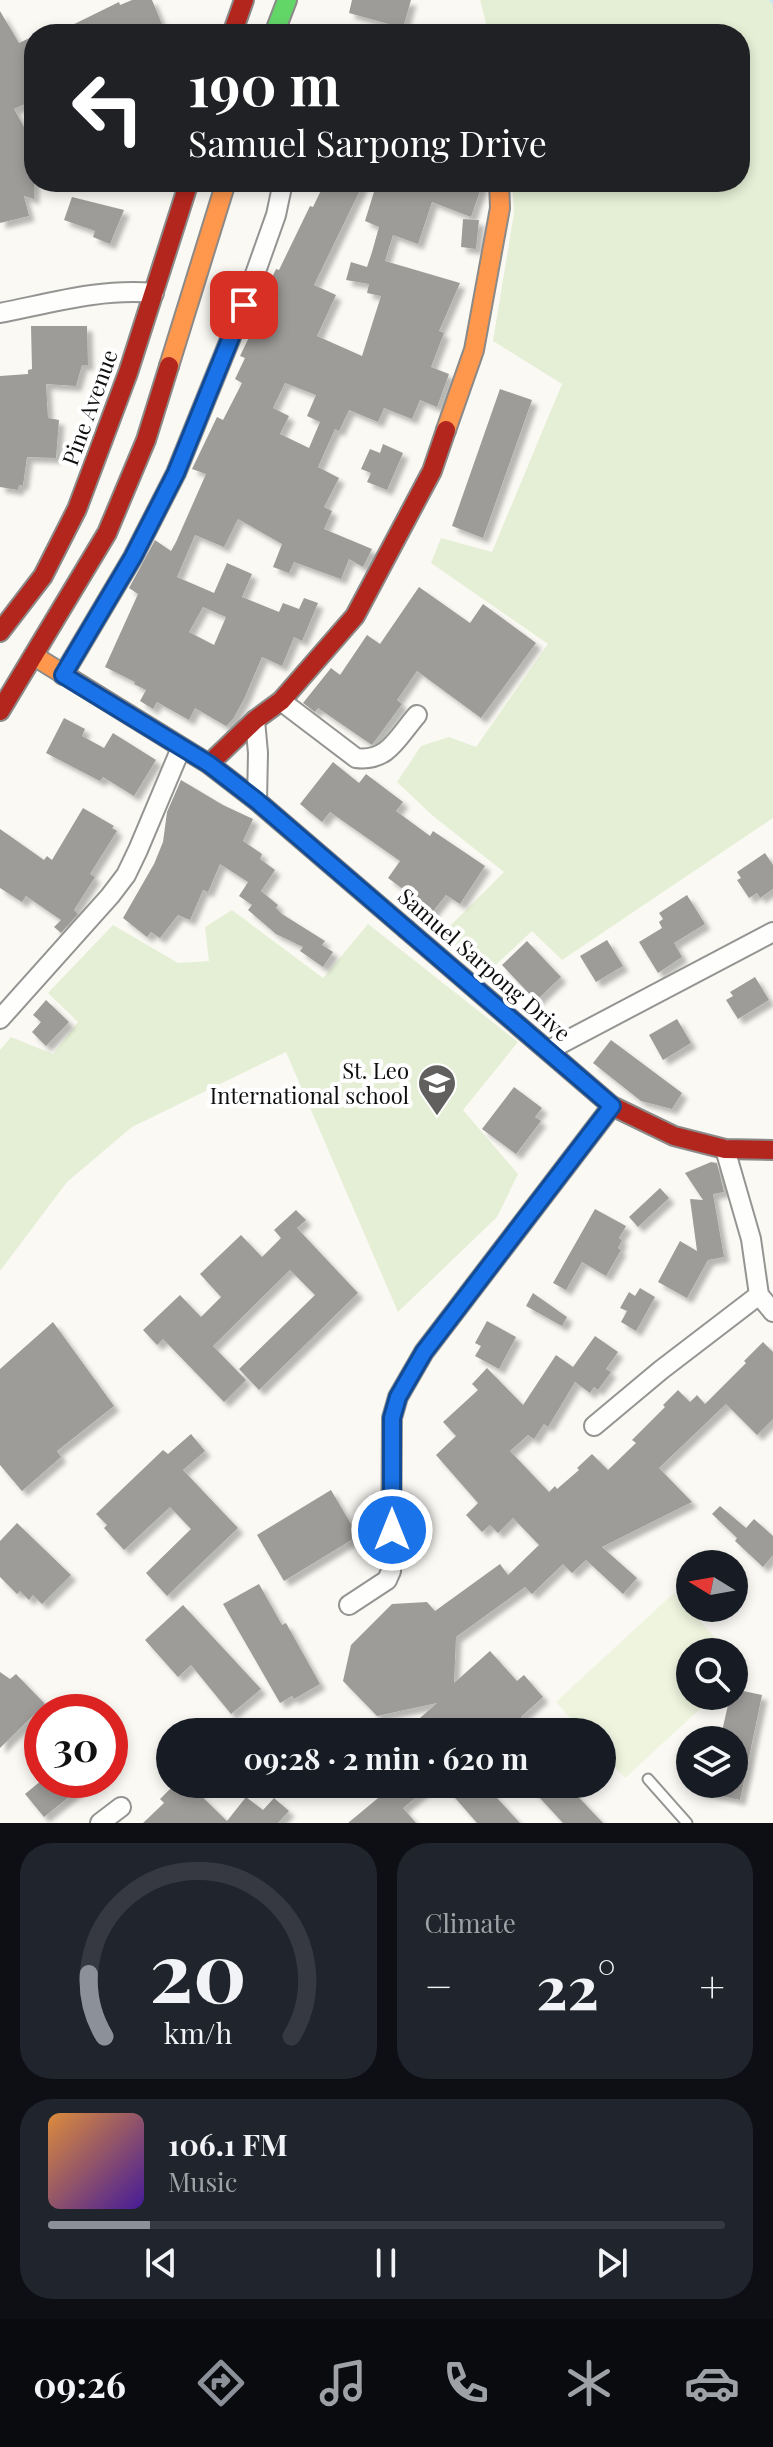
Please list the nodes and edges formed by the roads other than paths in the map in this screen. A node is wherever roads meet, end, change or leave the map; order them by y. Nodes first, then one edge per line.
1 (244, 0) edge
2 (287, 0) edge
3 (236, 24) edge
4 (280, 24) edge
5 (186, 192) edge
6 (223, 192) edge
7 (281, 192) edge
8 (499, 192) edge
9 (154, 293) junction
10 (0, 313) edge
11 (0, 632) edge
12 (34, 656) junction
13 (63, 675) junction
14 (281, 701) junction
15 (0, 711) edge
16 (417, 715) dead end
17 (255, 720) junction
18 (181, 748) junction
19 (209, 764) junction
20 (257, 801) junction
21 (773, 932) edge
22 (0, 1019) edge
23 (549, 1050) junction
24 (612, 1106) junction
25 (725, 1149) junction
26 (773, 1150) edge
27 (759, 1295) junction
28 (773, 1312) edge
29 (594, 1426) dead end
30 (349, 1605) dead end
31 (648, 1779) dead end
32 (121, 1807) dead end
33 (100, 1823) edge
34 (687, 1823) edge

1 - 3 street
2 - 4 street
5 - 9 street, Pine Avenue
6 - 12 street
7 - 13 street
8 - 14 street
9 - 10 street
9 - 11 street, Pine Avenue
12 - 13 street, Samuel Sarpong Drive
12 - 15 street
13 - 18 street, Samuel Sarpong Drive
14 - 16 street
14 - 17 street
17 - 19 street
17 - 20 street
18 - 19 street, Samuel Sarpong Drive
18 - 22 street
19 - 20 street, Samuel Sarpong Drive
20 - 23 street, Samuel Sarpong Drive
21 - 23 street
23 - 24 street, Samuel Sarpong Drive
24 - 25 street, Samuel Sarpong Drive
24 - 30 street
25 - 26 street, Samuel Sarpong Drive
25 - 27 street
27 - 28 street
27 - 29 street
31 - 34 lane
32 - 33 street

